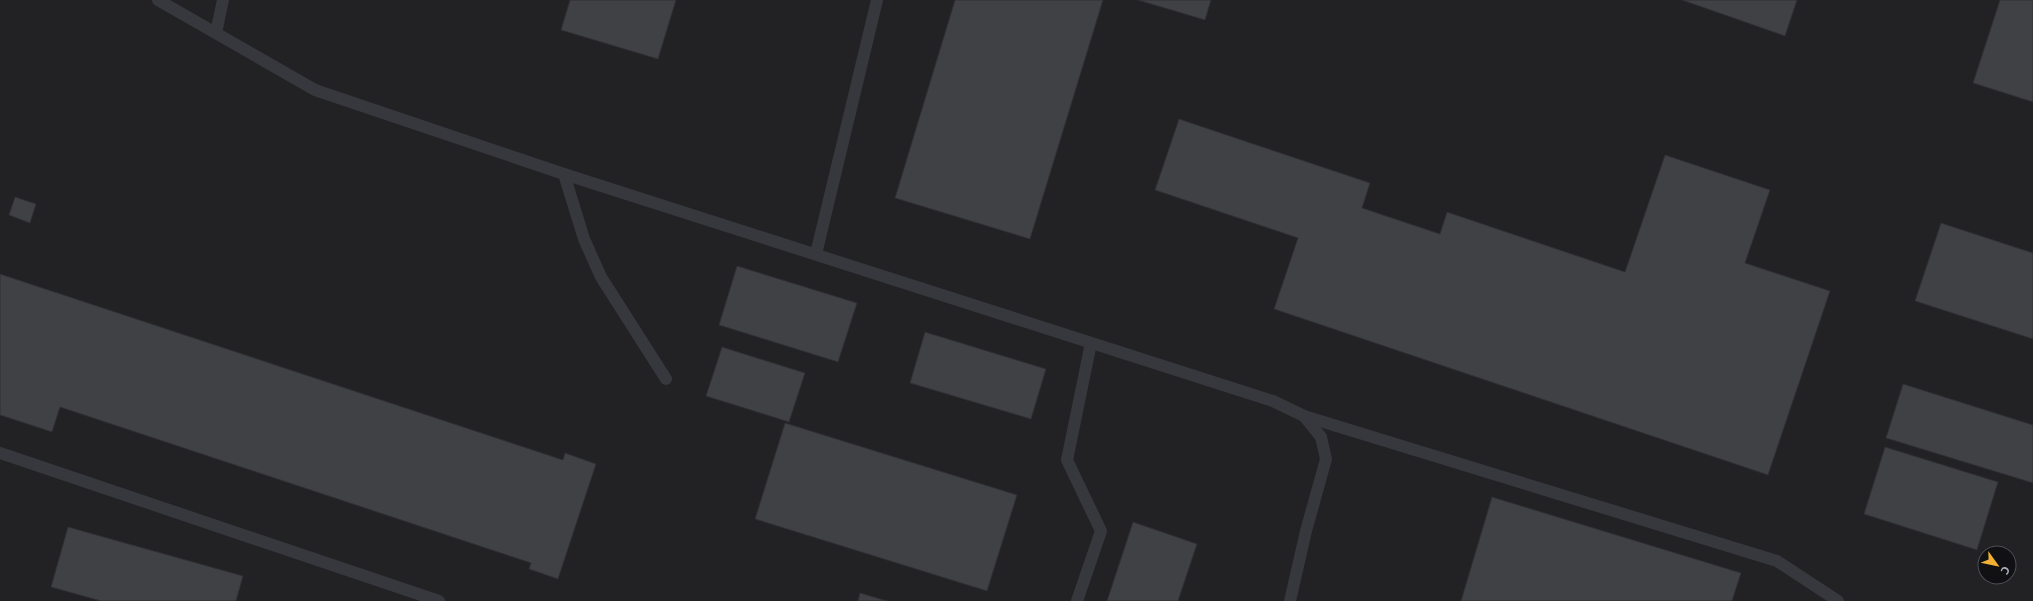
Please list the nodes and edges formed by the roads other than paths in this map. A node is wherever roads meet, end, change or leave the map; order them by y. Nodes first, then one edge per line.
1 (158, 0) edge
2 (223, 0) edge
3 (877, 0) edge
4 (216, 33) junction
5 (564, 174) junction
6 (816, 254) junction
7 (1091, 343) junction
8 (666, 379) dead end
9 (1304, 416) junction
10 (0, 453) edge
11 (439, 601) edge
12 (1077, 601) edge
13 (1290, 601) edge
14 (1838, 601) edge

1 - 4 lane
2 - 4 lane
3 - 6 lane
4 - 5 lane
5 - 6 lane
5 - 8 lane
6 - 7 lane
7 - 9 lane
7 - 12 lane
9 - 13 lane
9 - 14 lane
10 - 11 lane

